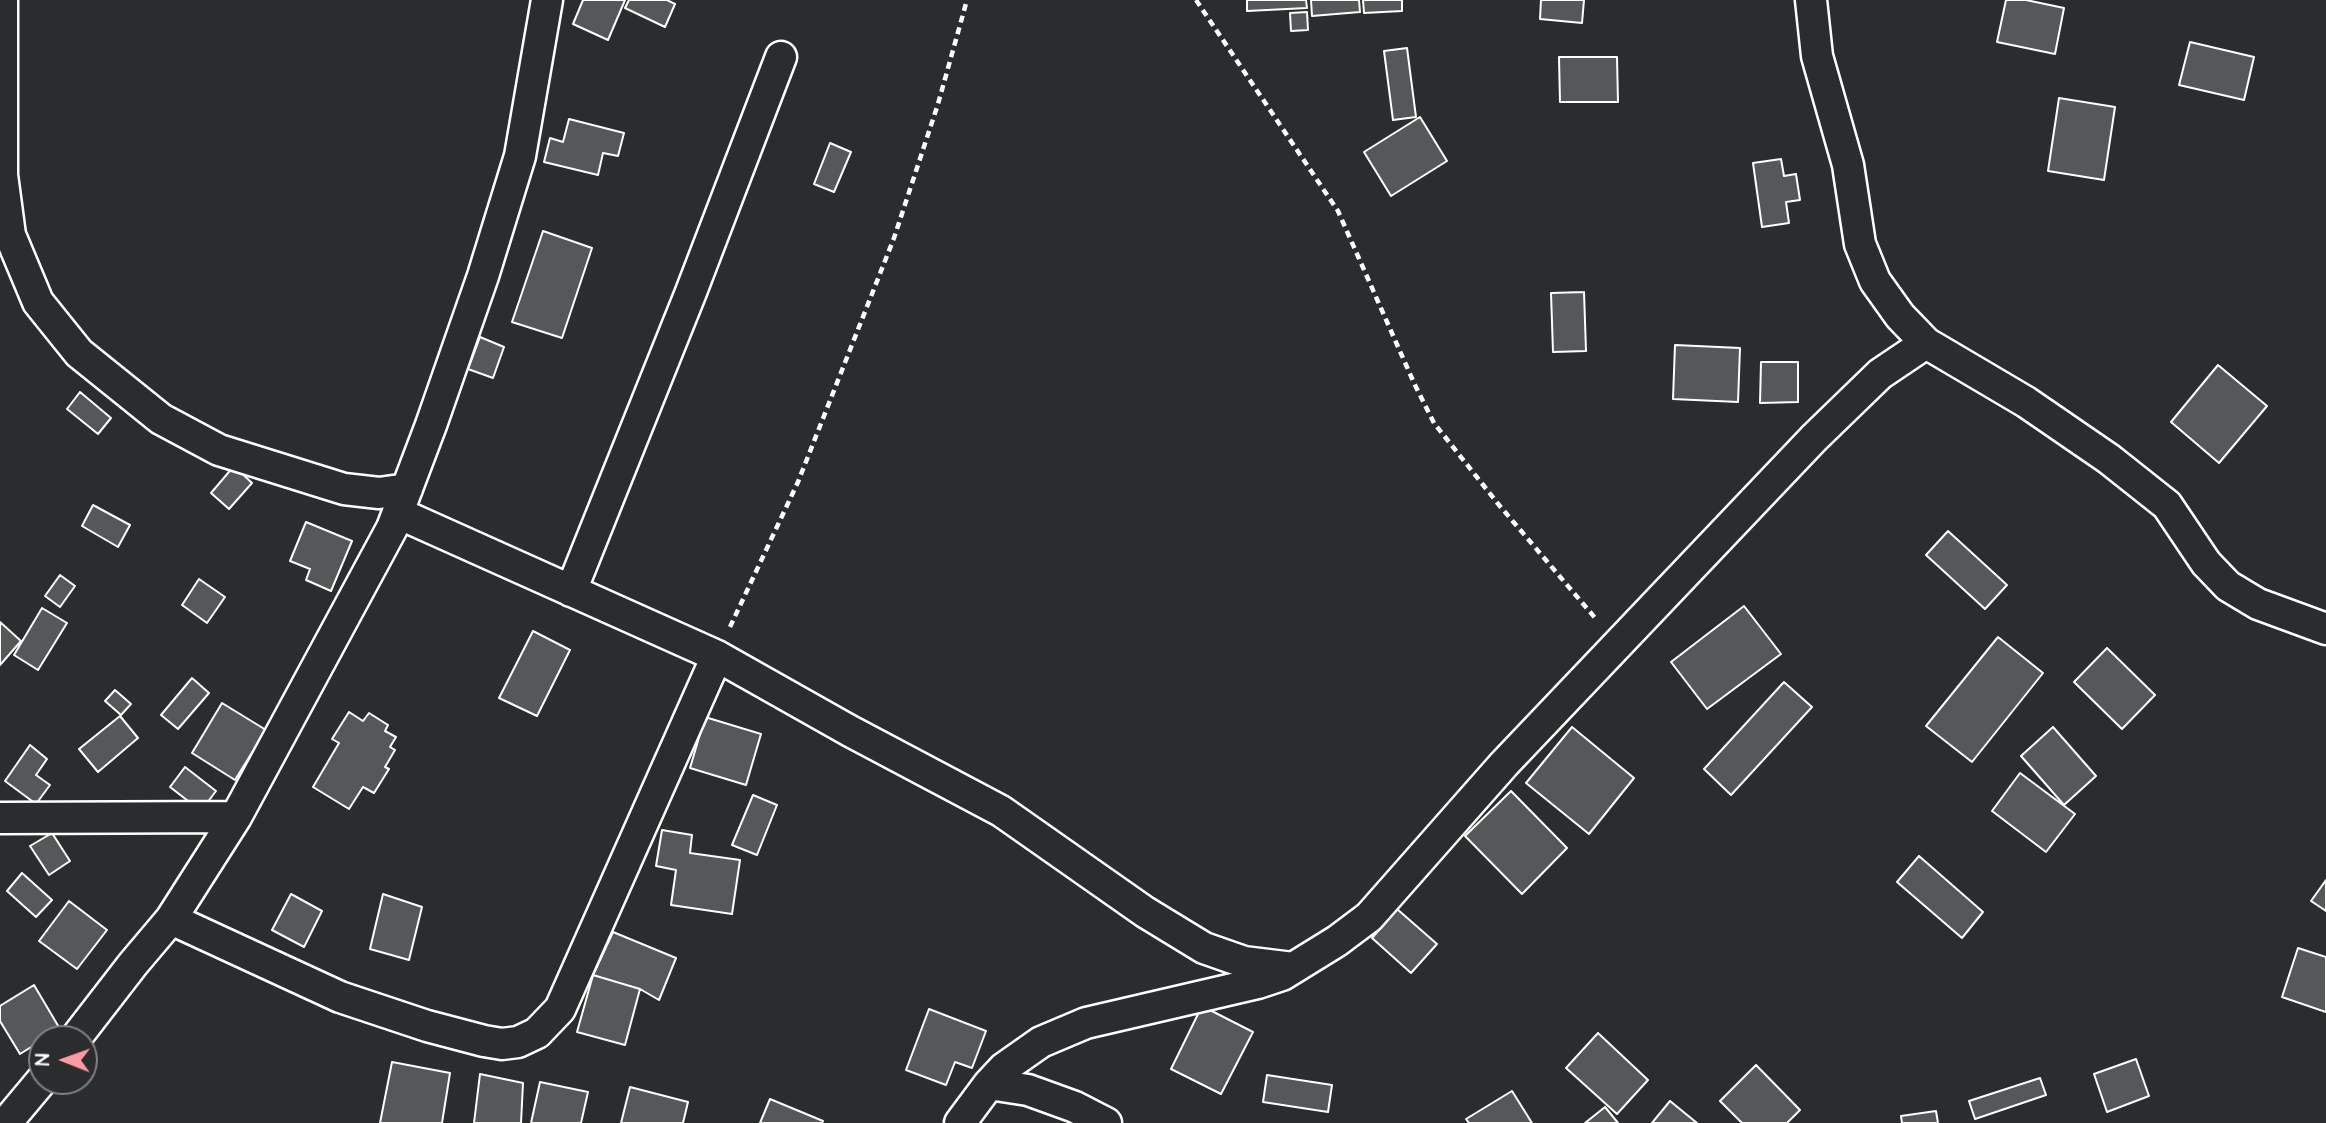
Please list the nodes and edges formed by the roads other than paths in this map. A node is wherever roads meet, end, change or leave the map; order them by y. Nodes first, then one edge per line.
1 (2, 0) edge
2 (547, 0) edge
3 (1811, 0) edge
4 (781, 57) dead end
5 (1926, 343) junction
6 (402, 501) junction
7 (571, 591) junction
8 (2326, 629) edge
9 (717, 656) junction
10 (236, 817) junction
11 (0, 818) edge
12 (171, 919) junction
13 (1293, 968) junction
14 (86, 1025) edge
15 (989, 1084) junction
16 (29, 1095) edge
17 (6, 1123) edge
18 (960, 1123) edge
19 (1106, 1123) edge

1 - 6 street
2 - 6 street
3 - 5 street
4 - 7 street
5 - 8 street
5 - 13 street
6 - 7 street
6 - 10 street
7 - 9 street
9 - 12 street
9 - 13 street
10 - 11 street
10 - 12 street
12 - 14 street
13 - 15 street
15 - 18 street
15 - 19 street
16 - 17 street

